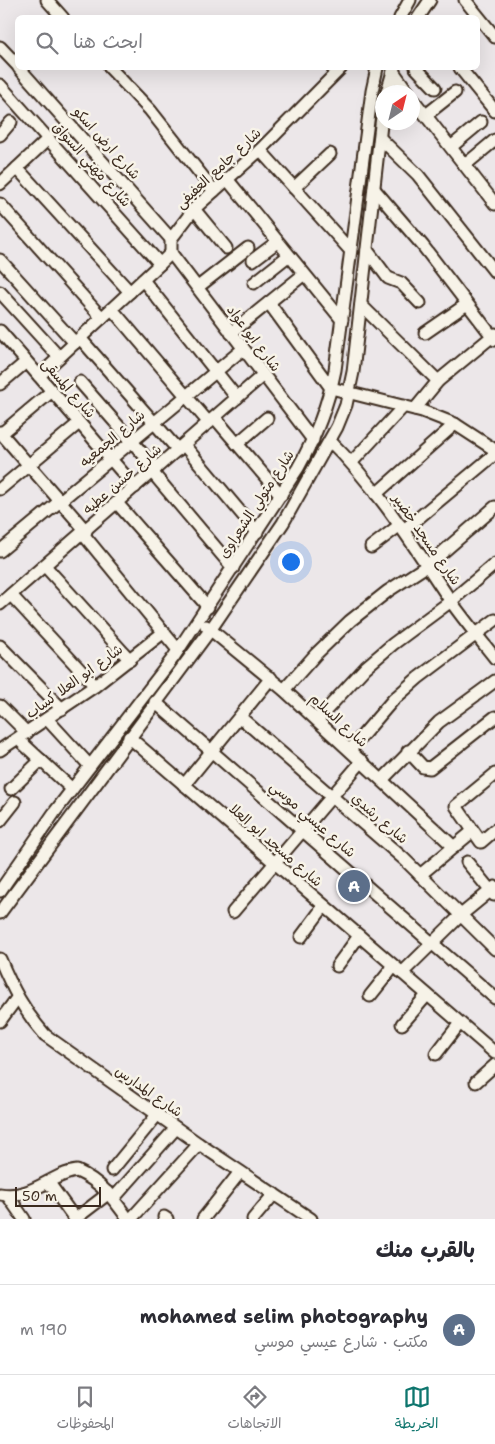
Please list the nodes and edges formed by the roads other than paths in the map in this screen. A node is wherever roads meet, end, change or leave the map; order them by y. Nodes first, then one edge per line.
1 (47, 0) edge
2 (410, 0) edge
3 (430, 0) edge
4 (465, 0) edge
5 (60, 15) edge
6 (402, 15) edge
7 (420, 15) edge
8 (477, 15) edge
9 (480, 19) edge
10 (495, 38) edge
11 (0, 47) edge
12 (15, 64) edge
13 (21, 70) edge
14 (112, 70) edge
15 (339, 70) edge
16 (377, 70) edge
17 (393, 70) edge
18 (394, 70) edge
19 (418, 70) edge
20 (462, 70) edge
21 (0, 85) edge
22 (389, 85) edge
23 (403, 85) edge
24 (435, 88) dead end
25 (455, 92) dead end
26 (420, 108) edge
27 (495, 111) edge
28 (426, 115) junction
29 (12, 122) dead end
30 (481, 122) dead end
31 (381, 130) edge
32 (0, 135) edge
33 (49, 138) junction
34 (380, 138) junction
35 (495, 140) edge
36 (451, 147) junction
37 (260, 150) junction
38 (330, 154) dead end
39 (465, 165) junction
40 (17, 168) junction
41 (2, 177) edge
42 (227, 179) junction
43 (294, 188) junction
44 (374, 189) junction
45 (214, 191) junction
46 (494, 199) edge
47 (0, 204) edge
48 (194, 209) junction
49 (171, 239) junction
50 (277, 242) junction
51 (226, 248) dead end
52 (248, 248) dead end
53 (350, 250) junction
54 (367, 250) junction
55 (171, 253) junction
56 (288, 256) junction
57 (0, 260) edge
58 (253, 260) dead end
59 (160, 264) junction
60 (495, 272) edge
61 (303, 275) junction
62 (143, 280) junction
63 (254, 283) dead end
64 (198, 287) junction
65 (0, 292) edge
66 (130, 292) junction
67 (269, 303) junction
68 (420, 303) dead end
69 (467, 304) junction
70 (361, 305) junction
71 (112, 309) junction
72 (102, 318) junction
73 (342, 320) junction
74 (0, 331) edge
75 (231, 333) junction
76 (426, 333) dead end
77 (494, 337) edge
78 (78, 340) junction
79 (243, 349) junction
80 (59, 357) junction
81 (26, 362) junction
82 (216, 372) junction
83 (263, 375) junction
84 (39, 376) junction
85 (438, 381) junction
86 (80, 382) dead end
87 (0, 384) edge
88 (332, 388) junction
89 (52, 392) junction
90 (350, 393) junction
91 (186, 396) junction
92 (237, 398) junction
93 (409, 408) junction
94 (267, 418) dead end
95 (212, 421) junction
96 (79, 423) junction
97 (154, 423) junction
98 (455, 424) junction
99 (1, 433) edge
100 (313, 440) junction
101 (132, 441) junction
102 (330, 441) junction
103 (237, 444) junction
104 (181, 447) junction
105 (495, 452) edge
106 (111, 459) junction
107 (352, 462) junction
108 (29, 465) junction
109 (154, 470) junction
110 (135, 487) junction
111 (0, 489) edge
112 (281, 494) junction
113 (376, 494) junction
114 (60, 501) junction
115 (117, 503) junction
116 (495, 507) edge
117 (402, 527) junction
118 (257, 532) junction
119 (84, 533) junction
120 (371, 547) dead end
121 (0, 551) edge
122 (495, 564) edge
123 (428, 565) junction
124 (45, 566) junction
125 (233, 568) junction
126 (11, 595) junction
127 (451, 601) junction
128 (0, 604) edge
129 (208, 607) junction
130 (199, 620) junction
131 (495, 620) edge
132 (210, 629) junction
133 (164, 632) junction
134 (478, 635) junction
135 (0, 646) edge
136 (178, 650) junction
137 (495, 658) edge
138 (130, 660) junction
139 (271, 678) junction
140 (495, 681) edge
141 (96, 686) junction
142 (284, 690) junction
143 (155, 702) junction
144 (0, 706) edge
145 (62, 709) junction
146 (240, 717) junction
147 (495, 717) edge
148 (47, 719) junction
149 (318, 720) junction
150 (22, 736) junction
151 (129, 737) junction
152 (0, 750) edge
153 (350, 750) junction
154 (212, 751) junction
155 (408, 751) junction
156 (41, 760) junction
157 (362, 761) junction
158 (90, 766) junction
159 (495, 774) edge
160 (382, 780) junction
161 (184, 785) junction
162 (11, 789) dead end
163 (72, 789) junction
164 (332, 797) junction
165 (15, 802) dead end
166 (0, 821) edge
167 (495, 830) edge
168 (303, 831) junction
169 (473, 831) junction
170 (454, 847) junction
171 (467, 862) dead end
172 (275, 864) junction
173 (420, 875) junction
174 (0, 891) edge
175 (493, 891) edge
176 (324, 906) junction
177 (0, 912) edge
178 (233, 912) dead end
179 (461, 915) junction
180 (359, 936) junction
181 (301, 937) dead end
182 (431, 943) junction
183 (495, 949) edge
184 (0, 958) edge
185 (337, 966) dead end
186 (398, 970) junction
187 (427, 995) junction
188 (370, 996) dead end
189 (17, 998) junction
190 (495, 998) edge
191 (4, 1006) edge
192 (0, 1021) edge
193 (460, 1023) junction
194 (402, 1024) dead end
195 (495, 1053) edge
196 (436, 1054) dead end
197 (495, 1065) edge
198 (476, 1082) dead end
199 (157, 1115) junction
200 (176, 1128) junction
201 (199, 1144) junction
202 (112, 1170) dead end
203 (240, 1172) junction
204 (49, 1183) junction
205 (274, 1194) junction
206 (4, 1195) edge
207 (111, 1196) junction
208 (24, 1219) edge
209 (75, 1219) edge
210 (130, 1219) edge
211 (203, 1219) edge
212 (253, 1219) edge
213 (311, 1219) edge

1 - 5 street
2 - 6 street
3 - 7 street
4 - 8 street
9 - 10 street
11 - 12 street, شارع ارض اسكو
13 - 49 street, شارع ارض اسكو
14 - 45 street
15 - 37 street, شارع جامع العفيفى
16 - 53 street, شارع متولي الشعراوى
17 - 22 street
18 - 23 street
19 - 24 street
20 - 27 street
21 - 33 street, شارع مهني السواق
25 - 28 street
26 - 28 street
28 - 36 street
29 - 32 street
30 - 36 street
31 - 34 street
33 - 40 street
33 - 59 street, شارع مهني السواق
34 - 44 street
34 - 60 street
35 - 39 street
36 - 39 street
37 - 42 street, شارع جامع العفيفى
37 - 43 street
38 - 43 street
39 - 46 street
40 - 41 street
40 - 66 street
42 - 45 street, شارع جامع العفيفى
42 - 50 street
43 - 53 street
44 - 54 street
44 - 69 street
45 - 48 street, شارع جامع العفيفى
47 - 72 street
48 - 49 street, شارع جامع العفيفى
48 - 51 street
49 - 55 street
50 - 56 street
50 - 58 street
52 - 64 street
53 - 73 street, شارع متولي الشعراوى
54 - 68 street
54 - 70 street
55 - 59 street
55 - 64 street, شارع ابو عواد
56 - 61 street
56 - 63 street
57 - 78 street
59 - 62 street
61 - 67 street
61 - 73 street
62 - 66 street
62 - 82 street
64 - 75 street, شارع ابو عواد
65 - 80 street
66 - 71 street
67 - 75 street
67 - 88 street
69 - 76 street
69 - 77 street
70 - 85 street
70 - 90 street
71 - 72 street
71 - 91 street
72 - 78 street
73 - 88 street, شارع متولي الشعراوى
74 - 81 street, شارع المسقى
75 - 79 street, شارع ابو عواد
77 - 85 street
78 - 80 street
78 - 97 street
79 - 82 street, شارع الجمعيه
79 - 83 street, شارع ابو عواد
80 - 84 street
81 - 84 street, شارع المسقى
81 - 87 street
82 - 91 street, شارع الجمعيه
82 - 92 street
83 - 92 street, شارع حسن عطيه
83 - 100 street, شارع ابو عواد
84 - 89 street, شارع المسقى
85 - 93 street
86 - 101 street
88 - 90 street
88 - 100 street, شارع متولي الشعراوى
89 - 96 street, شارع المسقى
89 - 99 street
90 - 93 street
90 - 102 street
91 - 95 street
91 - 97 street, شارع الجمعيه
92 - 95 street, شارع حسن عطيه
93 - 98 street
93 - 107 street
94 - 103 street
95 - 103 street
95 - 104 street, شارع حسن عطيه
96 - 106 street, شارع المسقى
96 - 108 street
97 - 101 street, شارع الجمعيه
97 - 104 street
98 - 105 street
98 - 113 street
99 - 108 street
100 - 112 street, شارع متولي الشعراوى
101 - 106 street, شارع الجمعيه
101 - 109 street
102 - 107 street, شارع مسجد خضير
102 - 132 street
103 - 112 street
104 - 109 street, شارع حسن عطيه
104 - 118 street
105 - 117 street
106 - 110 street, شارع المسقى
106 - 114 street, شارع الجمعيه
107 - 113 street, شارع مسجد خضير
108 - 111 street
108 - 114 street
109 - 110 street, شارع حسن عطيه
109 - 125 street
110 - 115 street, شارع حسن عطيه
112 - 118 street, شارع متولي الشعراوى
113 - 117 street, شارع مسجد خضير
114 - 119 street
114 - 121 street, شارع الجمعيه
115 - 119 street, شارع حسن عطيه
115 - 129 street
116 - 123 street
117 - 120 street
117 - 123 street, شارع مسجد خضير
118 - 125 street, شارع متولي الشعراوى
119 - 124 street, شارع حسن عطيه
119 - 133 street
122 - 127 street
123 - 127 street, شارع مسجد خضير
123 - 142 street
124 - 126 street, شارع حسن عطيه
124 - 138 street
125 - 129 street, شارع متولي الشعراوى
126 - 128 street, شارع حسن عطيه
126 - 141 street
127 - 134 street, شارع مسجد خضير
127 - 149 street
129 - 130 street, شارع متولي الشعراوى
130 - 132 street, شارع السلام
130 - 136 street, شارع متولي الشعراوى
131 - 134 street
132 - 139 street, شارع السلام
132 - 143 street
133 - 136 street
133 - 138 street, شارع ابو العلا كساب
134 - 137 street, شارع مسجد خضير
134 - 153 street
135 - 145 street
136 - 158 street, شارع متولي الشعراوى
138 - 141 street, شارع ابو العلا كساب
139 - 142 street, شارع السلام
139 - 146 street
140 - 155 street
141 - 145 street, شارع ابو العلا كساب
142 - 149 street, شارع السلام
143 - 151 street
143 - 154 street, شارع عيسي موسي
144 - 150 street
145 - 148 street, شارع ابو العلا كساب
146 - 154 street
146 - 164 street, شارع رشدي
147 - 155 street
148 - 150 street, شارع ابو العلا كساب
148 - 158 street
149 - 153 street, شارع السلام
150 - 152 street, شارع ابو العلا كساب
150 - 156 street
151 - 161 street, شارع مسجد ابو العلا
151 - 177 street
153 - 157 street, شارع السلام
154 - 161 street
154 - 168 street, شارع عيسي موسي
155 - 160 street
156 - 162 street
156 - 163 street
157 - 160 street, شارع السلام
157 - 164 street
158 - 163 street, شارع متولي الشعراوى
159 - 169 street
160 - 170 street, شارع السلام
161 - 172 street, شارع مسجد ابو العلا
163 - 174 street, شارع متولي الشعراوى
164 - 168 street
164 - 173 street, شارع رشدي
165 - 166 street
167 - 169 street
168 - 172 street
168 - 182 street, شارع عيسي موسي
169 - 170 street
170 - 173 street
171 - 175 street
172 - 176 street, شارع مسجد ابو العلا
172 - 178 street
173 - 179 street, شارع رشدي
175 - 179 street
176 - 180 street, شارع مسجد ابو العلا
176 - 181 street
179 - 182 street
179 - 183 street, شارع رشدي
180 - 185 street
180 - 186 street, شارع مسجد ابو العلا
182 - 186 street
182 - 190 street, شارع عيسي موسي
184 - 189 street, شارع المدارس
186 - 187 street, شارع مسجد ابو العلا
186 - 188 street
187 - 193 street, شارع مسجد ابو العلا
187 - 194 street
189 - 191 street
189 - 199 street, شارع المدارس
191 - 192 street
193 - 195 street, شارع مسجد ابو العلا
193 - 196 street
197 - 198 street
199 - 200 street, شارع المدارس
199 - 202 street
200 - 201 street, شارع المدارس
200 - 207 street
201 - 203 street, شارع المدارس
201 - 210 street
203 - 205 street, شارع المدارس
203 - 211 street
204 - 206 street
204 - 207 street
204 - 209 street
205 - 212 street
205 - 213 street, شارع المدارس
206 - 208 street
207 - 209 street
207 - 210 street

